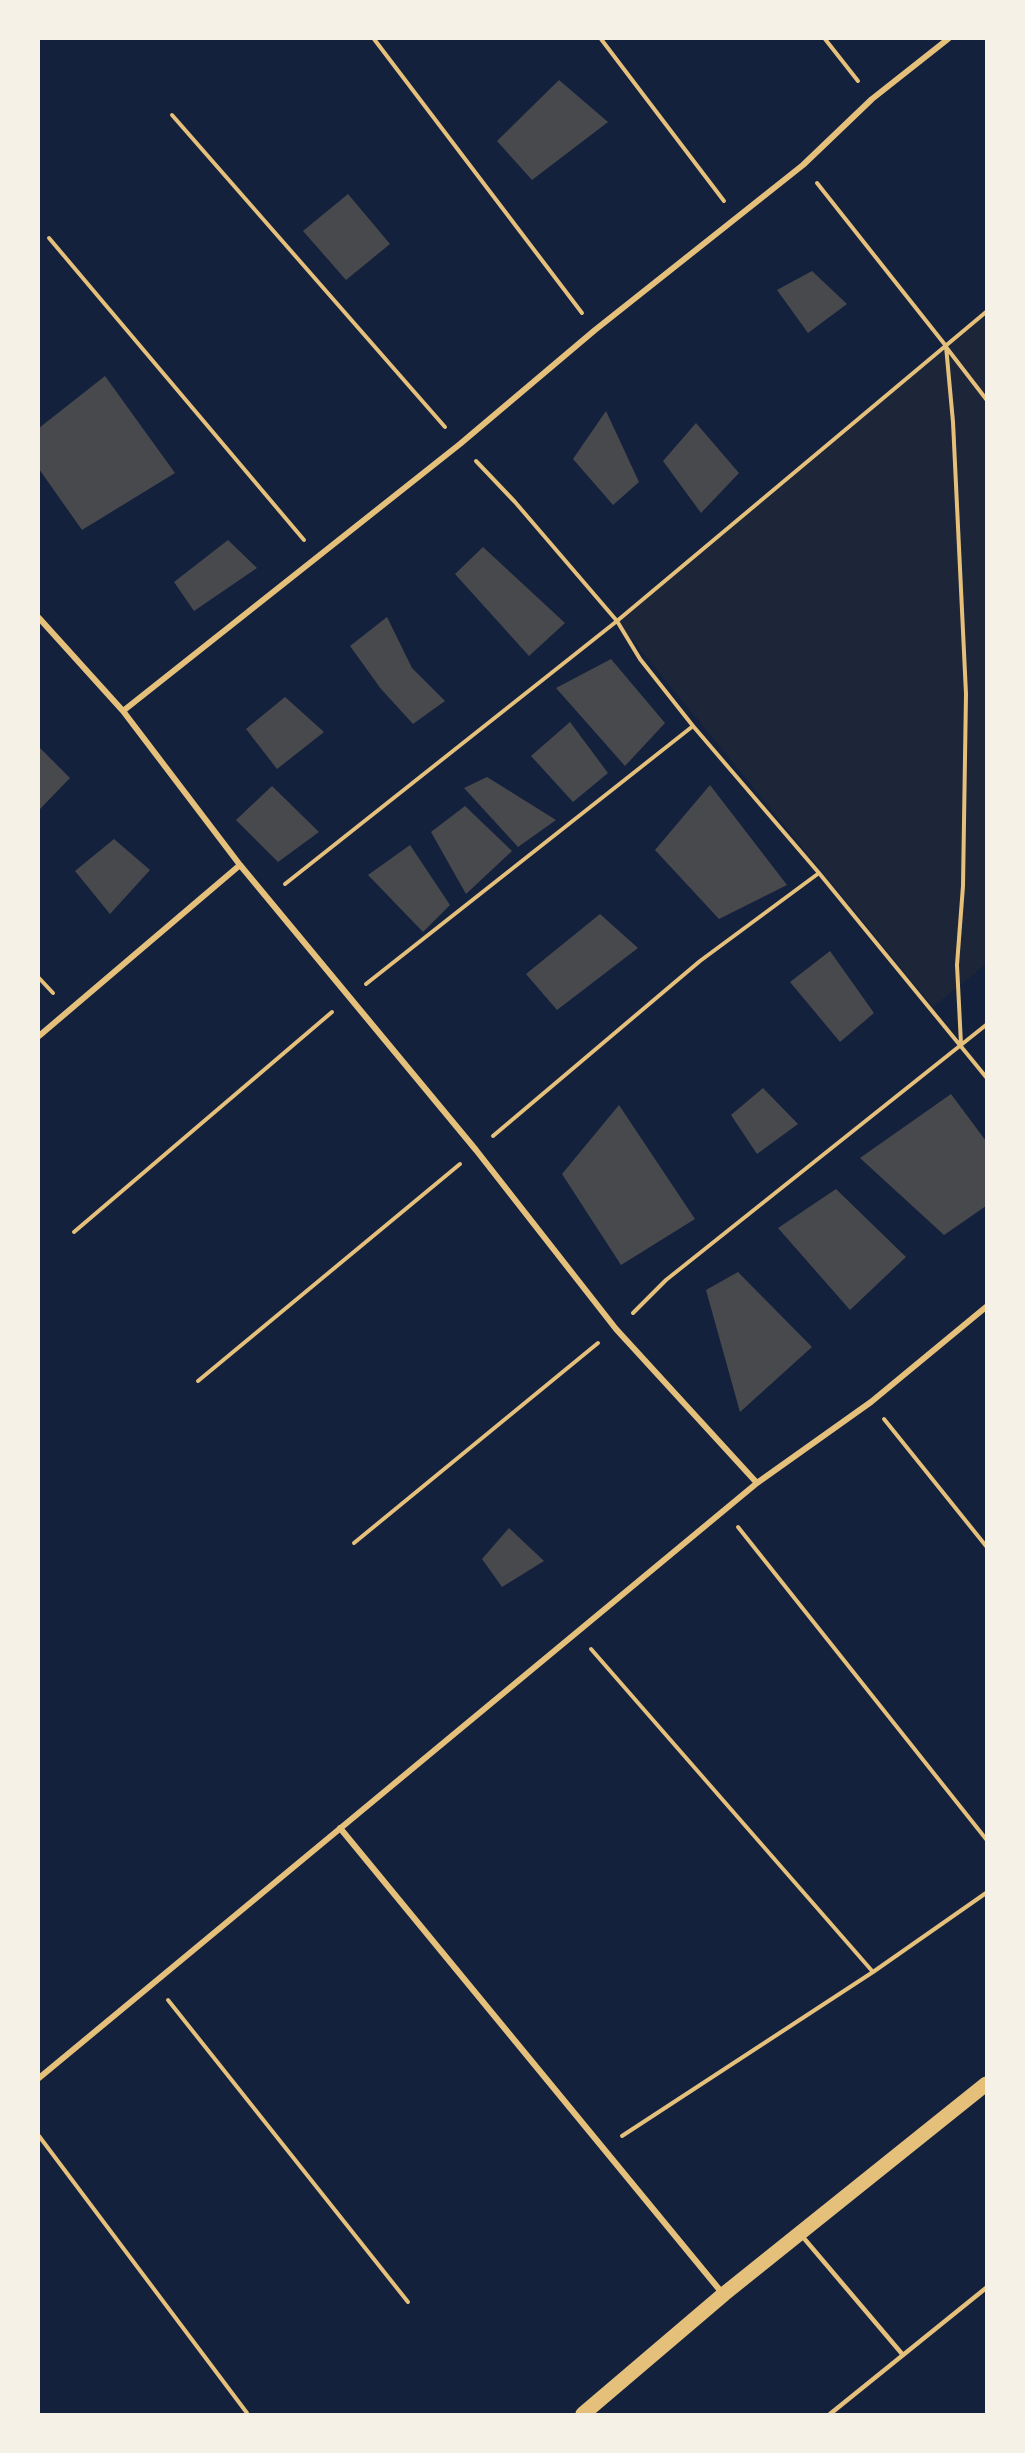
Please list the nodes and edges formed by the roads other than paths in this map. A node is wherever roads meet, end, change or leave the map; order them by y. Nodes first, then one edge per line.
1 (948, 39) edge
2 (39, 618) edge
3 (123, 711) junction
4 (240, 865) junction
5 (39, 1036) edge
6 (986, 1307) edge
7 (757, 1483) junction
8 (340, 1828) junction
9 (39, 2078) edge
10 (986, 2084) edge
11 (800, 2232) junction
12 (986, 2288) edge
13 (724, 2294) junction
14 (903, 2355) junction
15 (583, 2414) edge
16 (830, 2414) edge

1 - 3 street
2 - 3 street
3 - 4 street
4 - 5 street
4 - 7 street
6 - 7 street
7 - 8 street
8 - 9 street
8 - 13 street
10 - 11 main road
11 - 13 main road
11 - 14 lane
12 - 14 lane
13 - 15 main road
14 - 16 lane

